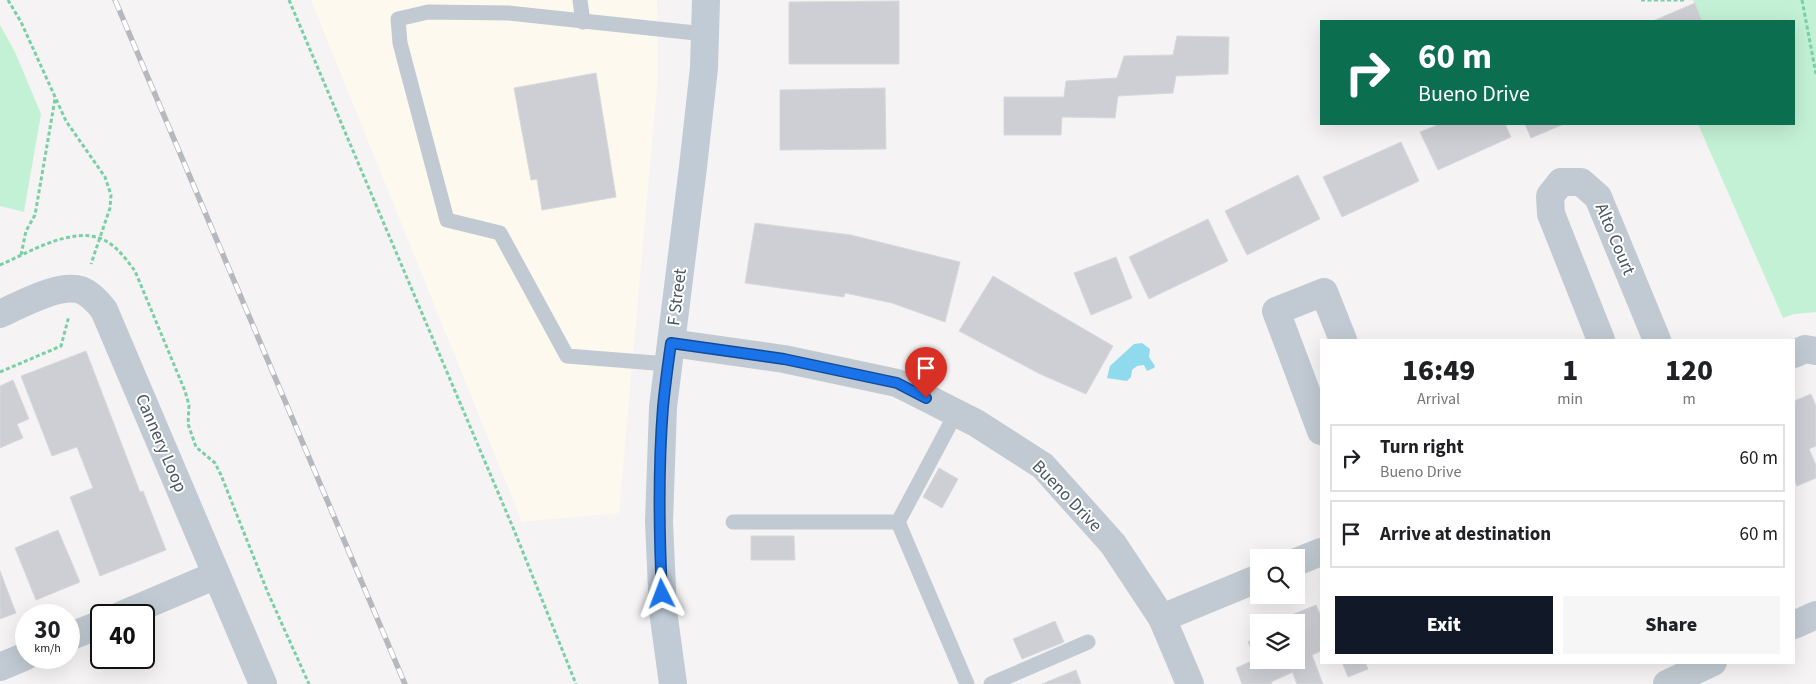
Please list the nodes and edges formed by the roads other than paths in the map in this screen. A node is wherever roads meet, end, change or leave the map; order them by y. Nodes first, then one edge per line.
1 (580, 0) edge
2 (706, 0) edge
3 (507, 7) edge
4 (583, 22) junction
5 (705, 34) junction
6 (0, 314) edge
7 (1343, 339) edge
8 (1601, 339) edge
9 (1657, 339) edge
10 (1816, 351) edge
11 (670, 353) junction
12 (1795, 354) edge
13 (956, 413) junction
14 (1320, 428) edge
15 (733, 522) dead end
16 (898, 522) junction
17 (1320, 552) edge
18 (1305, 558) edge
19 (216, 575) junction
20 (1250, 582) edge
21 (148, 604) edge
22 (1816, 615) edge
23 (1162, 618) junction
24 (1795, 625) edge
25 (1088, 642) dead end
26 (15, 661) edge
27 (1709, 664) edge
28 (0, 667) edge
29 (263, 684) edge
30 (673, 684) edge
31 (967, 684) edge
32 (991, 684) edge
33 (1190, 684) edge
34 (1667, 684) edge

1 - 4 lane
2 - 5 street, F Street
3 - 4 lane
3 - 11 lane
4 - 5 lane
5 - 11 street, F Street
6 - 19 street, Cannery Loop
7 - 14 street
8 - 9 street, Alto Court
10 - 12 street
11 - 13 street, Bueno Drive
11 - 30 street, F Street
13 - 16 lane
13 - 23 street, Bueno Drive
15 - 16 lane
16 - 31 lane
17 - 18 street
19 - 21 street
19 - 29 street, Cannery Loop
20 - 23 street
22 - 24 street
23 - 33 street, Bueno Drive
25 - 32 lane
26 - 28 street
27 - 34 street

